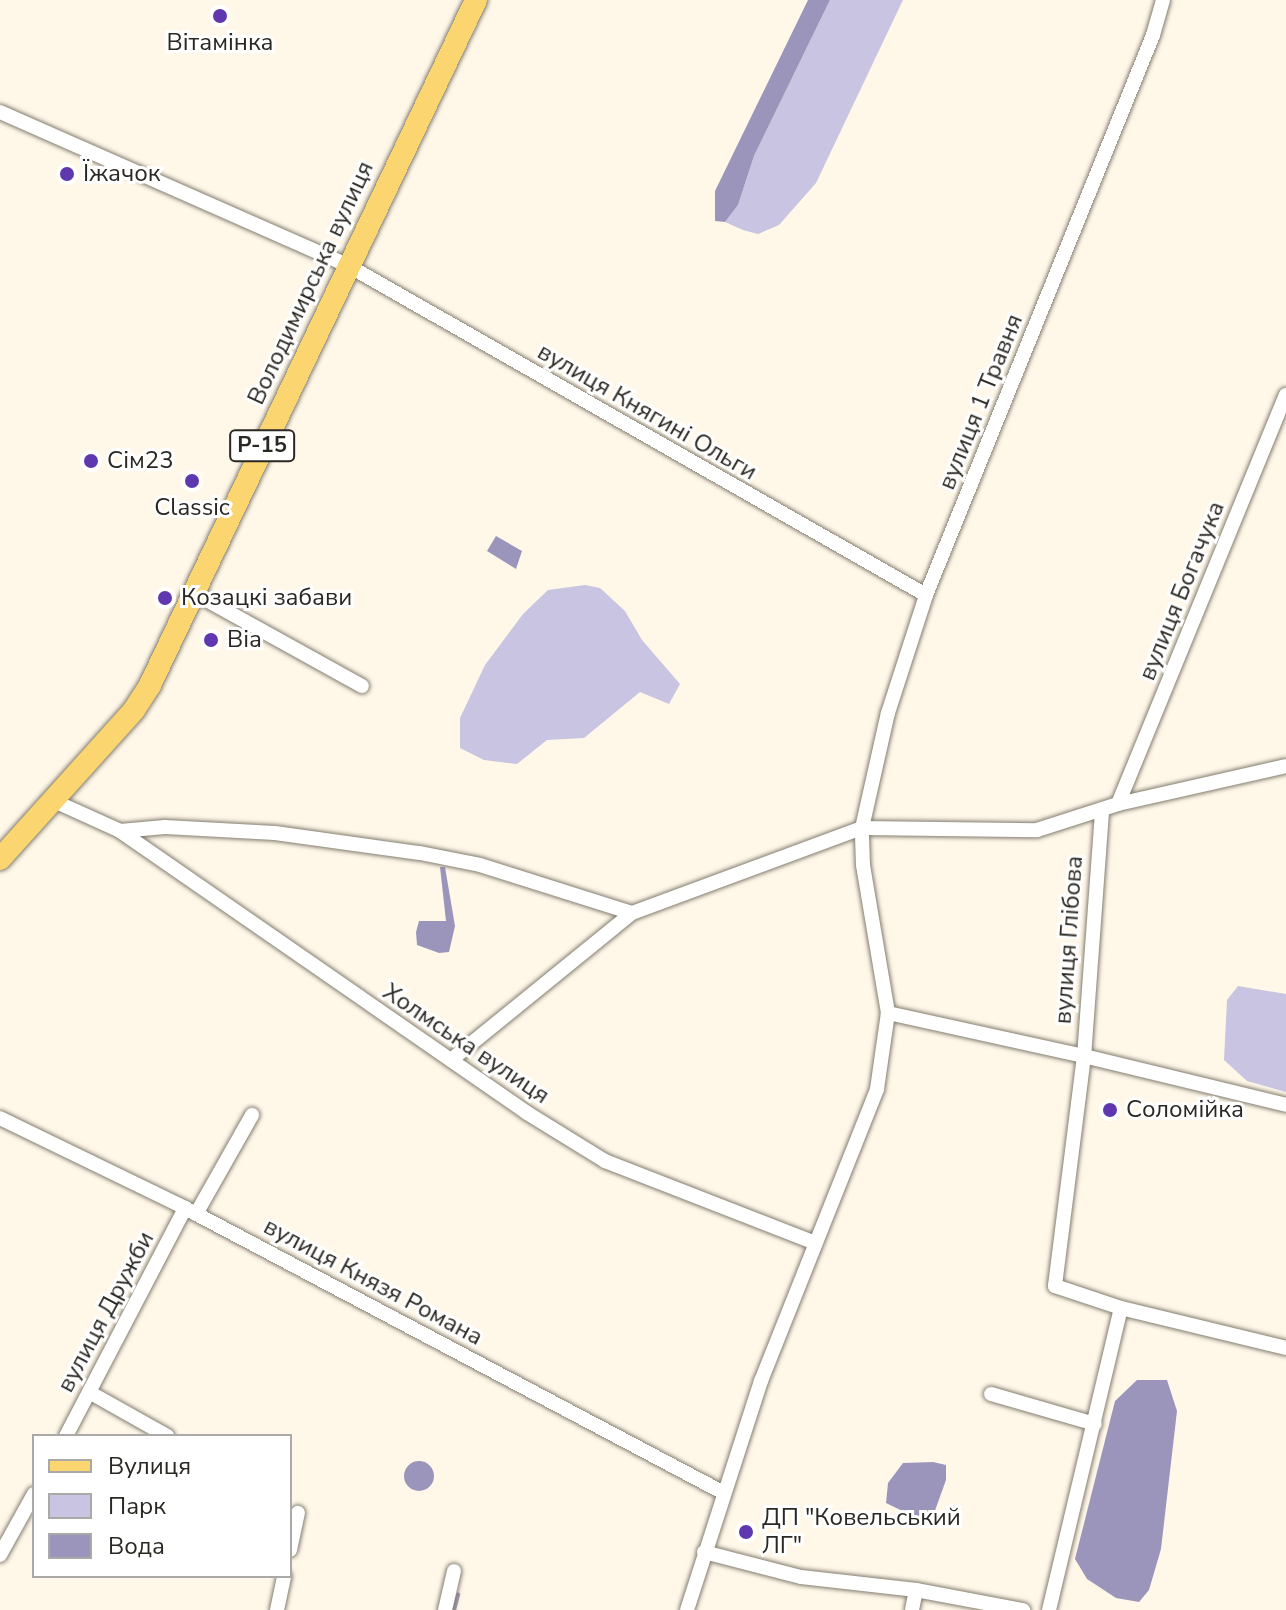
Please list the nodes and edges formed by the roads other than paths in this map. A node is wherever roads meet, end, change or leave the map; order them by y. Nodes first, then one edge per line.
1 (476, 0) edge
2 (1163, 0) edge
3 (0, 112) edge
4 (347, 265) junction
5 (1286, 395) edge
6 (194, 593) junction
7 (926, 595) junction
8 (362, 686) dead end
9 (1286, 766) edge
10 (54, 801) junction
11 (1118, 804) junction
12 (1102, 812) junction
13 (862, 828) junction
14 (120, 831) junction
15 (0, 859) edge
16 (632, 913) junction
17 (888, 1013) junction
18 (1084, 1056) junction
19 (451, 1060) junction
20 (1286, 1105) edge
21 (252, 1115) dead end
22 (0, 1118) edge
23 (191, 1211) junction
24 (815, 1243) junction
25 (1121, 1308) junction
26 (1286, 1348) edge
27 (89, 1392) junction
28 (991, 1394) dead end
29 (1095, 1424) junction
30 (67, 1434) edge
31 (163, 1434) edge
32 (722, 1492) junction
33 (32, 1498) edge
34 (298, 1513) dead end
35 (292, 1541) edge
36 (704, 1552) junction
37 (0, 1555) edge
38 (454, 1571) dead end
39 (284, 1578) edge
40 (916, 1590) junction
41 (277, 1610) edge
42 (445, 1610) edge
43 (687, 1610) edge
44 (912, 1610) edge
45 (1023, 1610) edge
46 (1049, 1610) edge

1 - 4 main road, Володимирська вулиця / Р-15
2 - 7 street, вулиця 1 Травня
3 - 4 street, вулиця Княгині Ольги
4 - 6 main road, Володимирська вулиця / Р-15
4 - 7 street, вулиця Княгині Ольги
5 - 11 street, вулиця Богачука
6 - 8 street
6 - 10 main road, Володимирська вулиця / Р-15
7 - 13 street, вулиця 1 Травня
9 - 11 street
10 - 14 street, Холмська вулиця
10 - 15 main road, Володимирська вулиця / Р-15
11 - 12 street
12 - 13 street
12 - 18 street, вулиця Глібова
13 - 16 street
13 - 17 street
14 - 16 street
14 - 19 street, Холмська вулиця
16 - 19 street
17 - 18 street
17 - 24 street
18 - 20 street, вулиця Глібова
18 - 25 street
19 - 24 street, Холмська вулиця
21 - 23 street, вулиця Дружби
22 - 23 street, вулиця Князя Романа
23 - 27 street, вулиця Дружби
23 - 32 street, вулиця Князя Романа
24 - 32 street
25 - 26 street
25 - 29 street
27 - 30 street, вулиця Дружби
27 - 31 street
28 - 29 street
29 - 46 street
32 - 36 street
33 - 37 street
34 - 35 street
36 - 40 street
36 - 43 street
38 - 42 street
39 - 41 street
40 - 44 street
40 - 45 street

